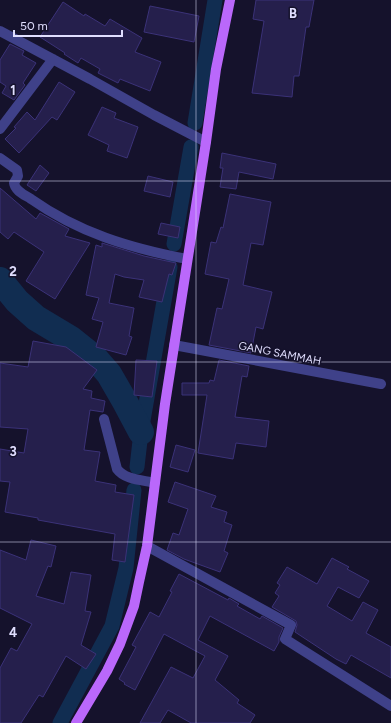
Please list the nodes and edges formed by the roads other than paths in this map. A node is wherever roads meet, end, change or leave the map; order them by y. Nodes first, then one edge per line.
1 (230, 0) edge
2 (0, 31) edge
3 (53, 59) junction
4 (0, 129) edge
5 (206, 142) junction
6 (0, 158) edge
7 (187, 259) junction
8 (174, 345) junction
9 (381, 384) dead end
10 (104, 419) dead end
11 (155, 483) junction
12 (146, 546) junction
13 (391, 706) edge
14 (76, 723) edge

1 - 5 main road
2 - 3 street
3 - 4 street
3 - 5 street
5 - 7 main road
6 - 7 street
7 - 8 main road
8 - 9 street, GANG SAMMAH
8 - 11 main road
10 - 11 street
11 - 12 main road
12 - 13 street
12 - 14 main road

